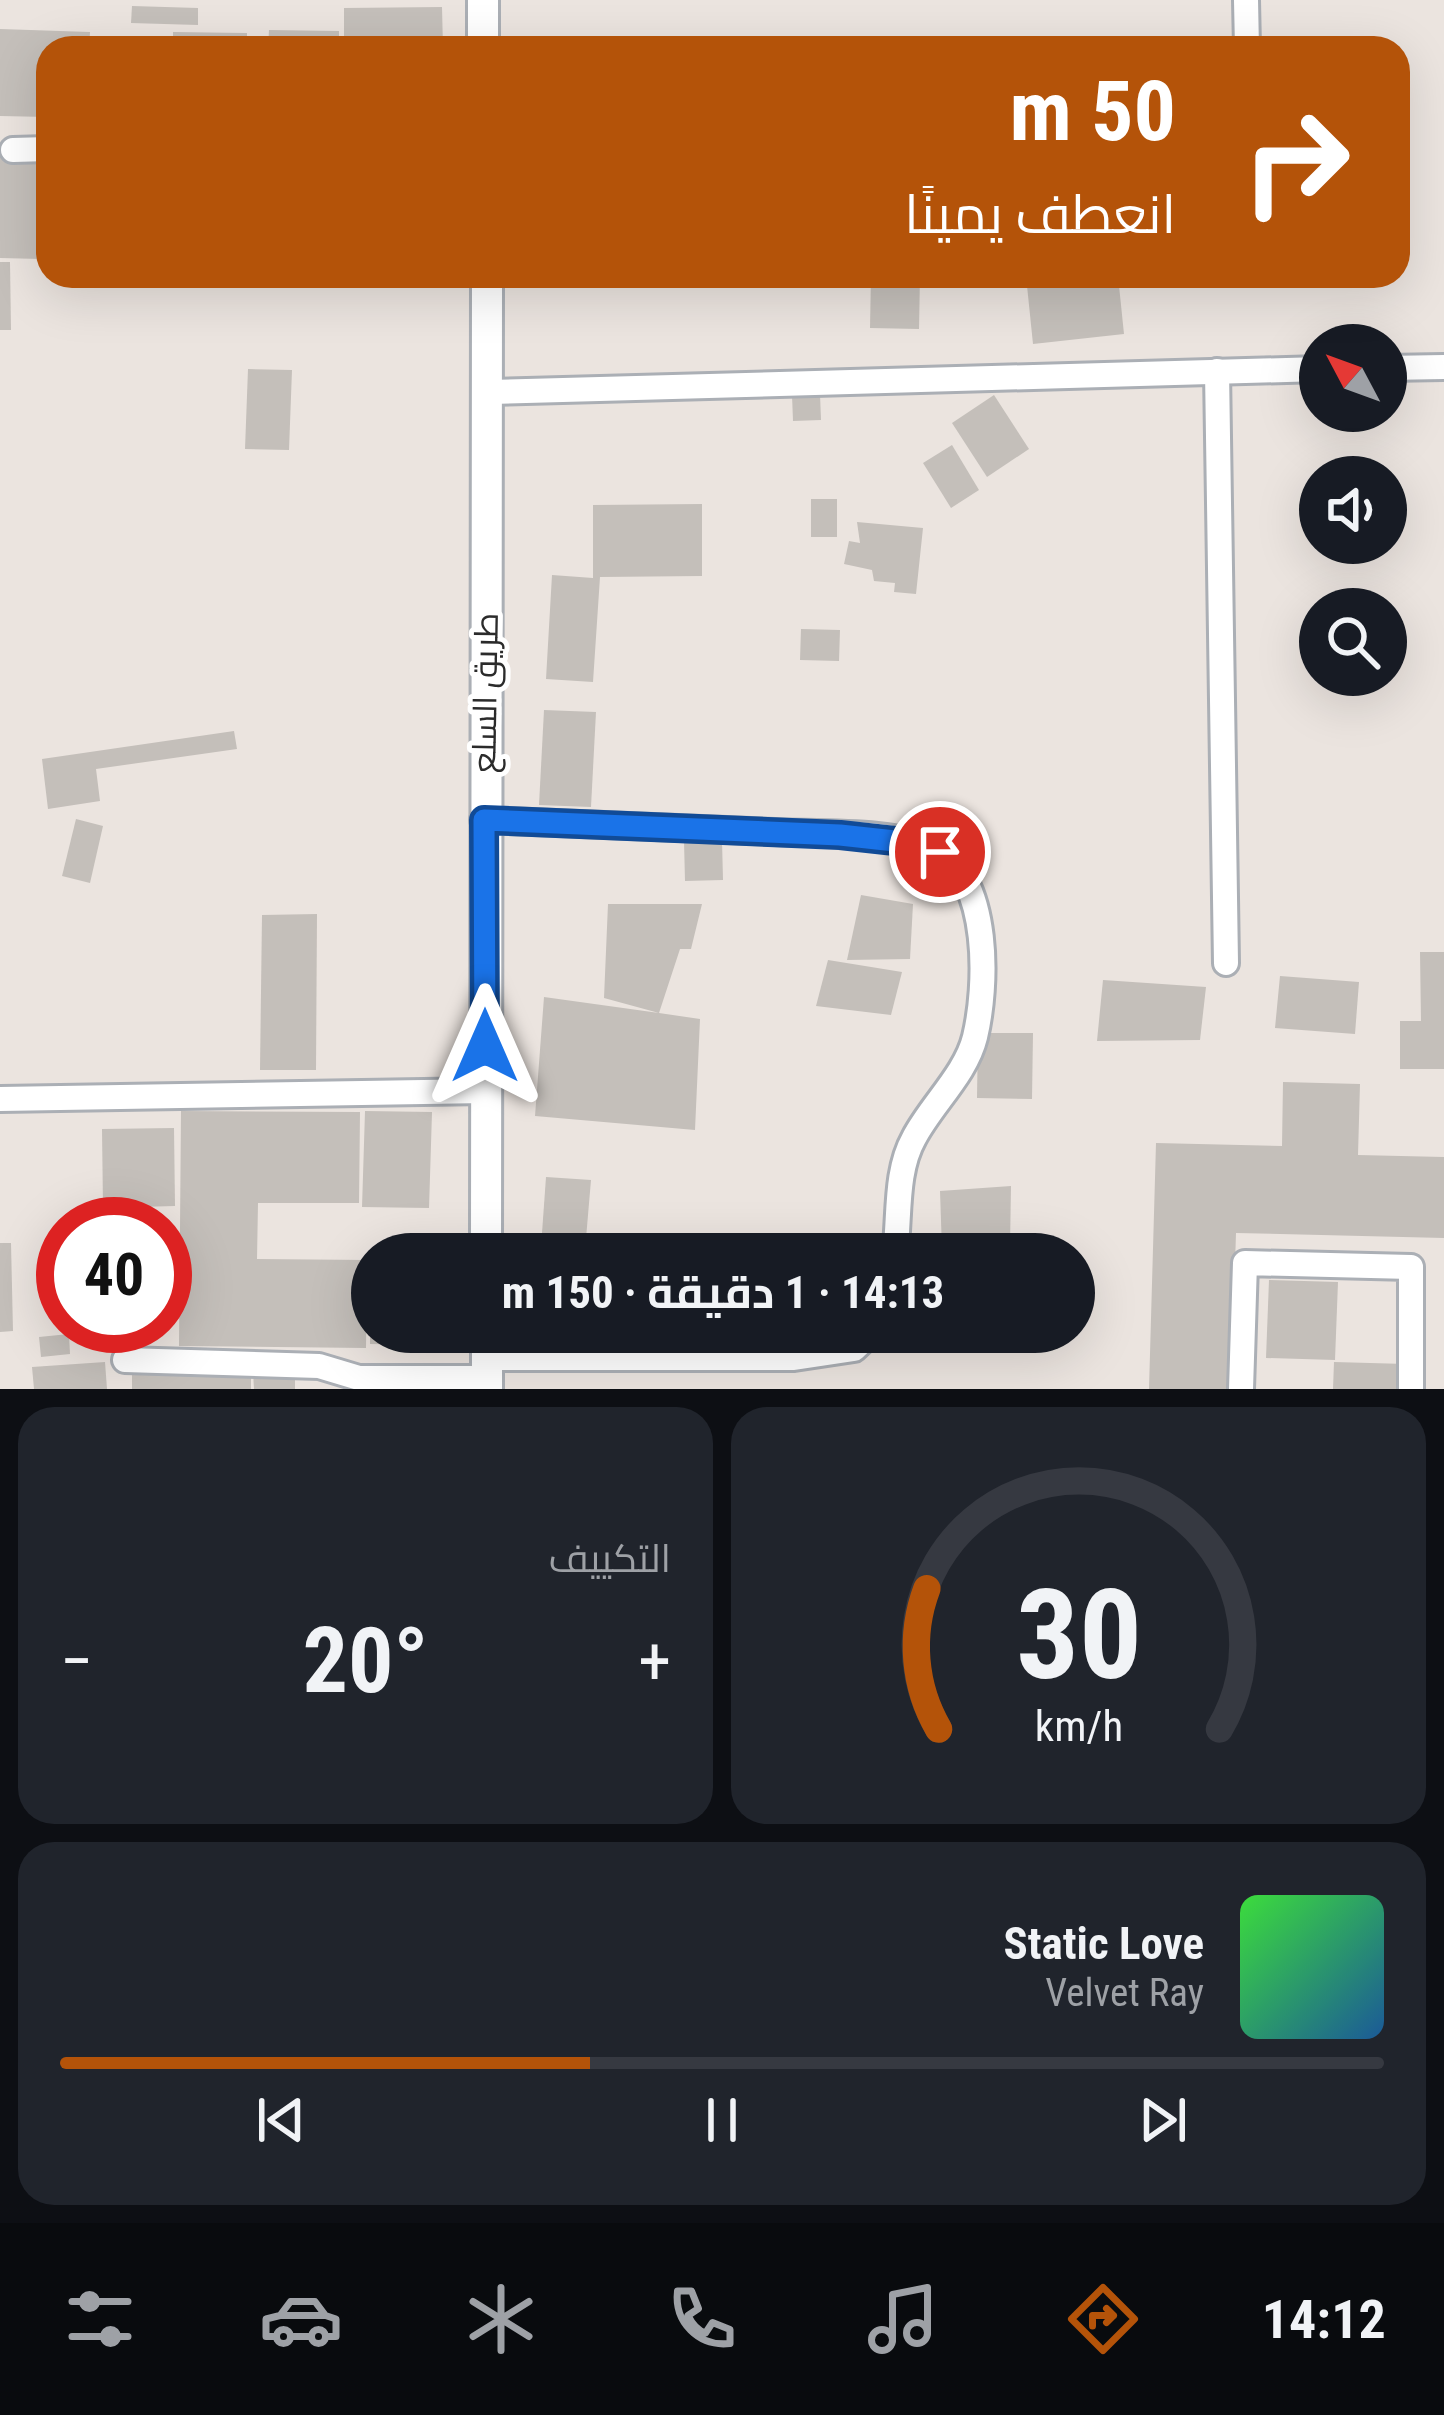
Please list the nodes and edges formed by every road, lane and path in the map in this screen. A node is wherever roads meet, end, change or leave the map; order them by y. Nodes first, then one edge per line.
1 (483, 0) edge
2 (1246, 0) edge
3 (483, 36) edge
4 (1246, 36) edge
5 (36, 149) edge
6 (13, 150) dead end
7 (487, 288) edge
8 (1444, 367) edge
9 (1407, 368) edge
10 (1299, 369) edge
11 (1217, 371) junction
12 (489, 392) junction
13 (484, 820) junction
14 (1226, 963) dead end
15 (485, 1091) junction
16 (0, 1099) edge
17 (486, 1233) edge
18 (897, 1233) edge
19 (827, 1353) edge
20 (124, 1360) dead end
21 (487, 1364) edge
22 (1241, 1389) edge
23 (1411, 1389) edge

1 - 3 street
2 - 4 street
5 - 6 street
7 - 12 street, طريق السلع
8 - 9 street
10 - 11 street
11 - 12 street
11 - 14 street
12 - 13 street, طريق السلع
13 - 15 street, طريق السلع
13 - 18 street
15 - 16 street
15 - 17 street, طريق السلع
19 - 21 street
20 - 21 street
22 - 23 street

